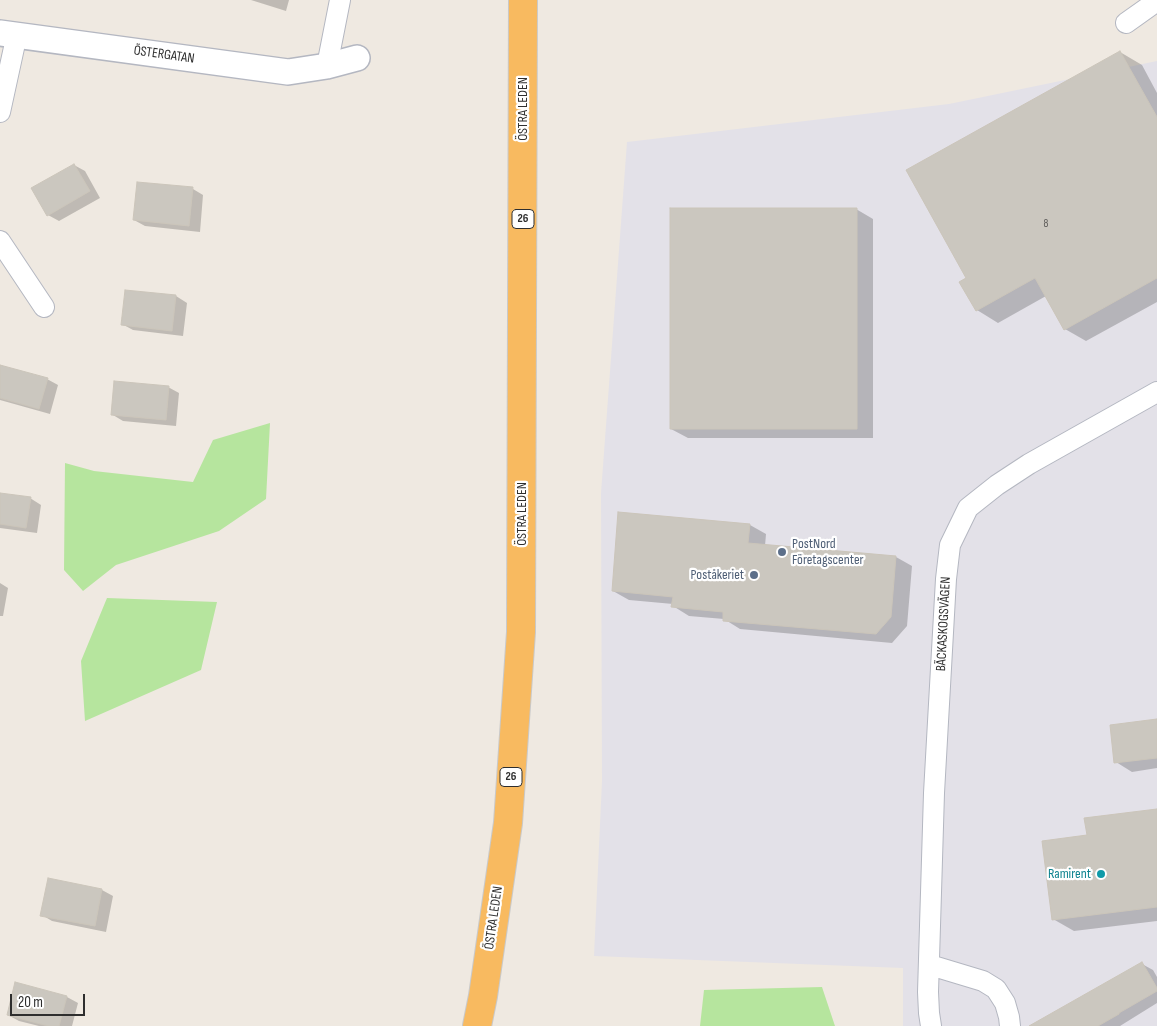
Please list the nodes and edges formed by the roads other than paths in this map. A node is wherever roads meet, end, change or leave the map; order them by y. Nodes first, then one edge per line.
1 (340, 0) edge
2 (522, 0) edge
3 (1157, 1) edge
4 (1126, 23) dead end
5 (9, 34) edge
6 (357, 58) dead end
7 (327, 66) junction
8 (0, 112) edge
9 (0, 240) edge
10 (44, 307) dead end
11 (1157, 392) edge
12 (930, 965) junction
13 (477, 1026) edge
14 (932, 1026) edge
15 (1010, 1026) edge

1 - 7 street
2 - 13 highway, ÖSTRA LEDEN / 26
3 - 4 street
5 - 7 street, ÖSTERGATAN
5 - 8 street
6 - 7 street, ÖSTERGATAN
9 - 10 street
11 - 12 street, BÄCKASKOGSVÄGEN
12 - 14 street, BÄCKASKOGSVÄGEN
12 - 15 street

